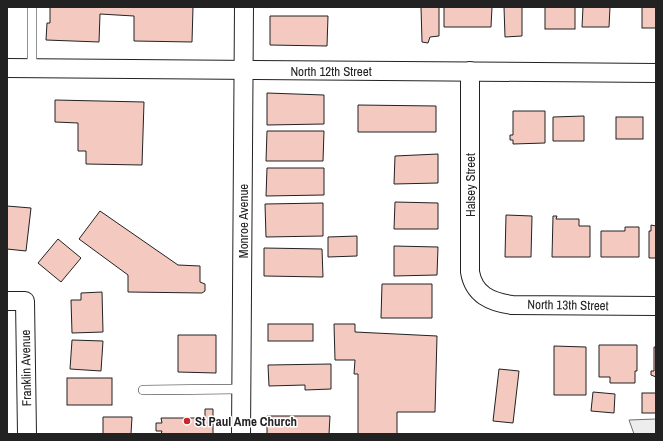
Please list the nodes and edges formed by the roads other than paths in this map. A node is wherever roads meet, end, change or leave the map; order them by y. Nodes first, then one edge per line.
1 (32, 7) edge
2 (244, 7) edge
3 (7, 68) edge
4 (32, 69) junction
5 (244, 70) junction
6 (470, 72) junction
7 (656, 73) edge
8 (483, 295) joint
9 (7, 301) edge
10 (656, 306) edge
11 (241, 389) junction
12 (143, 390) dead end
13 (27, 434) edge
14 (241, 434) edge

1 - 4 lane
2 - 5 street, Monroe Avenue
3 - 4 street, North 12th Street
4 - 5 street, North 12th Street
5 - 6 street, North 12th Street
5 - 11 street, Monroe Avenue
6 - 7 street, North 12th Street
6 - 8 street, Halsey Street
8 - 10 street, North 13th Street
9 - 13 street, Franklin Avenue
11 - 12 lane
11 - 14 street, Monroe Avenue

